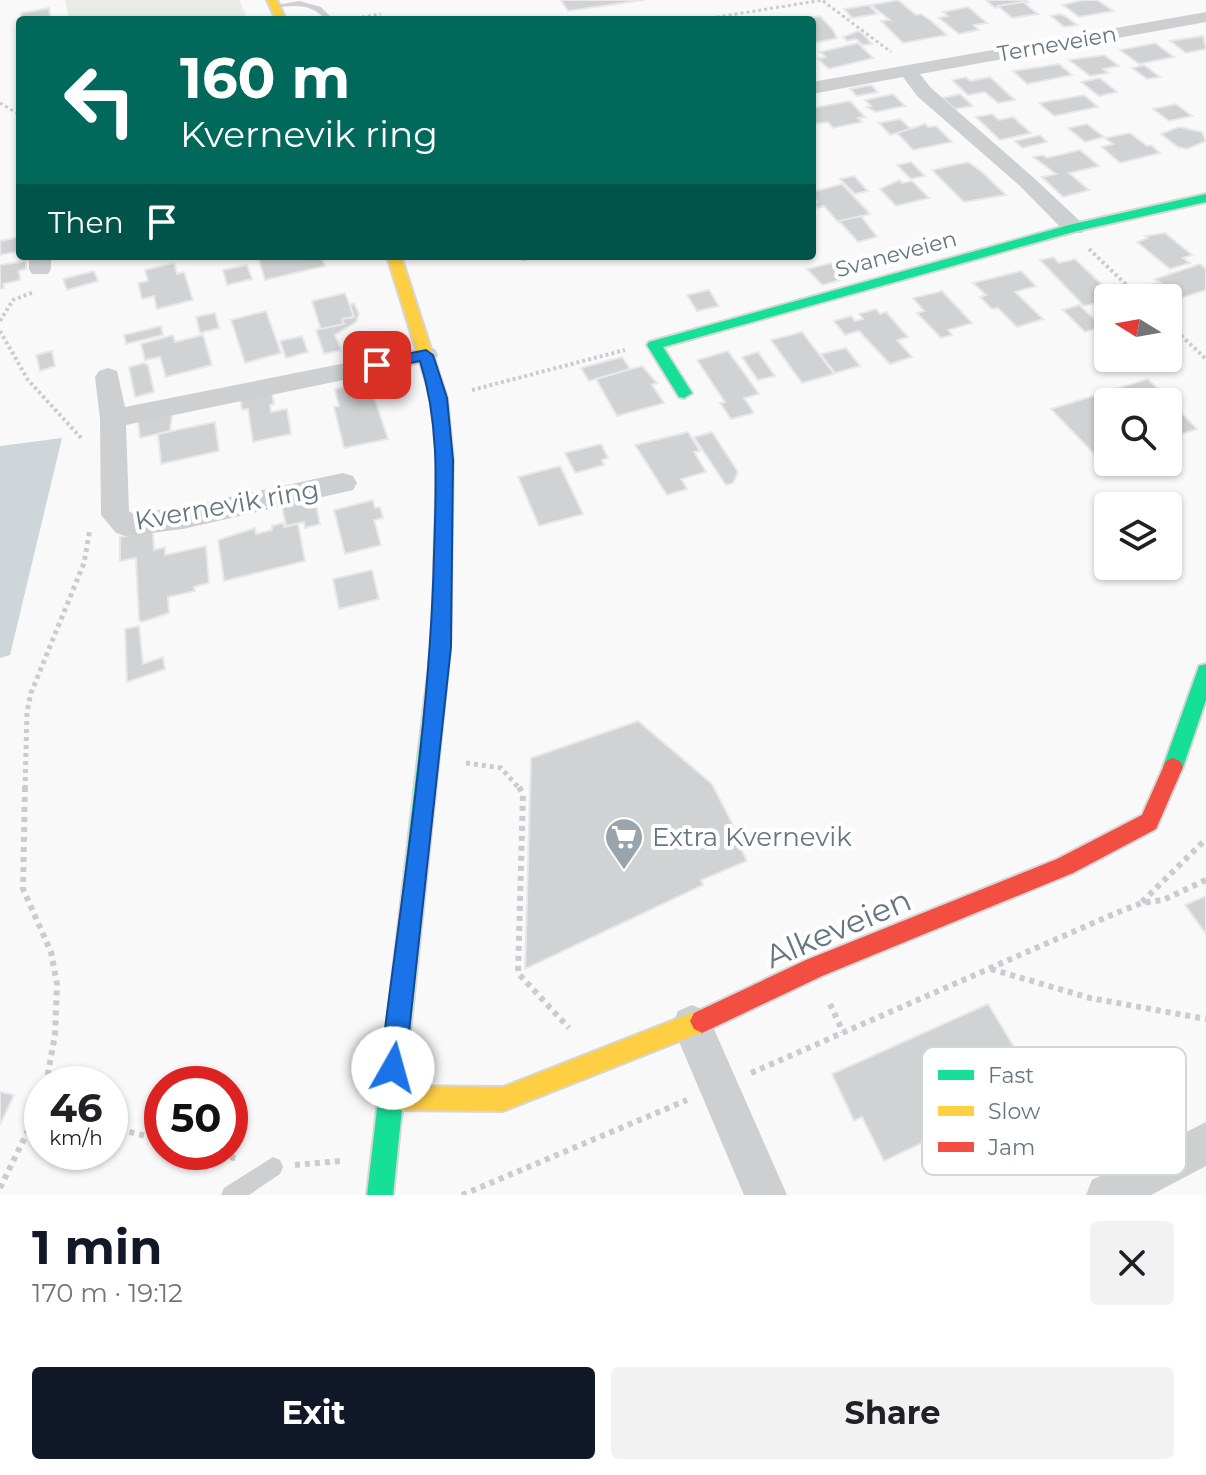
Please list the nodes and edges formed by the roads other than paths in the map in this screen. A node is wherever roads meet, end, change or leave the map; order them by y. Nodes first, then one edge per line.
1 (276, 9) edge
2 (327, 16) edge
3 (1206, 17) edge
4 (908, 71) junction
5 (816, 87) edge
6 (1206, 198) edge
7 (1074, 228) junction
8 (395, 260) edge
9 (426, 355) junction
10 (108, 377) dead end
11 (684, 393) dead end
12 (113, 419) junction
13 (343, 483) dead end
14 (1206, 672) edge
15 (692, 1025) junction
16 (389, 1098) junction
17 (1206, 1143) edge
18 (1186, 1154) edge
19 (273, 1167) dead end
20 (1145, 1175) edge
21 (231, 1195) edge
22 (380, 1195) edge
23 (766, 1195) edge
24 (1107, 1195) edge

1 - 2 lane
3 - 4 street, Terneveien
4 - 5 street, Terneveien
4 - 7 street
6 - 7 street, Svaneveien
7 - 11 street, Svaneveien
8 - 9 street
9 - 12 street
9 - 16 street
10 - 12 street, Kvernevik ring
12 - 13 street, Kvernevik ring
14 - 15 street, Alkeveien
15 - 16 street, Alkeveien
15 - 23 street
16 - 22 street
17 - 18 street
19 - 21 lane
20 - 24 street

